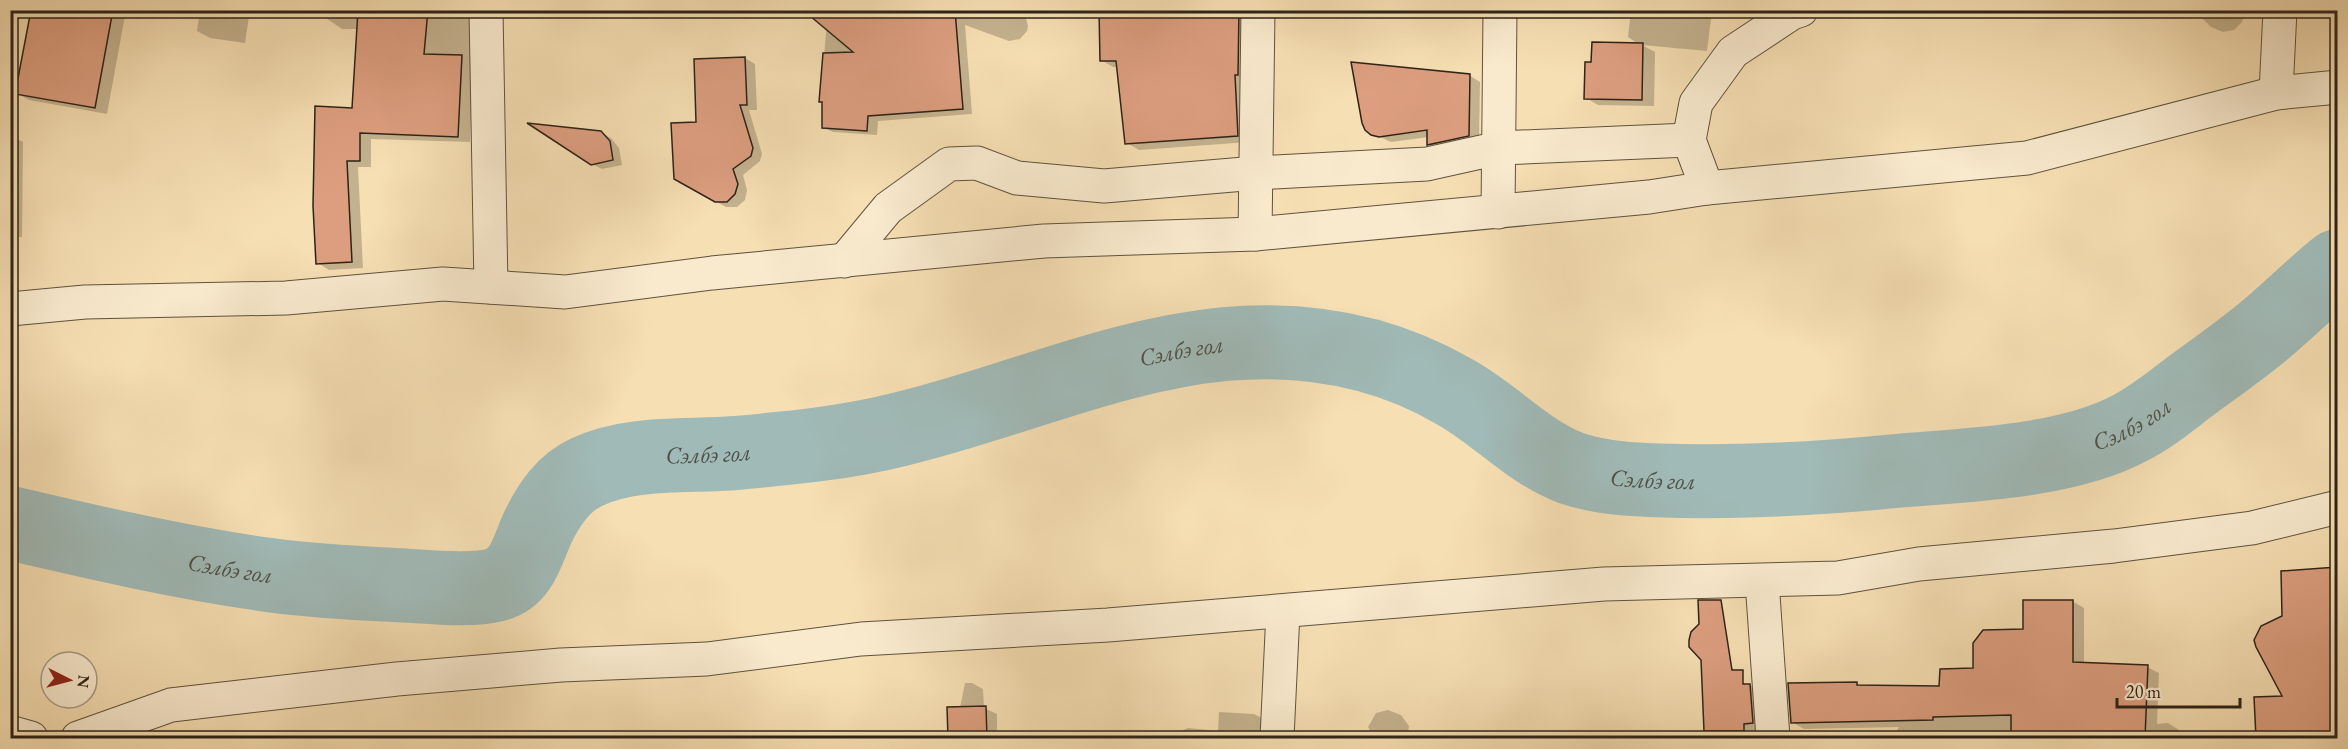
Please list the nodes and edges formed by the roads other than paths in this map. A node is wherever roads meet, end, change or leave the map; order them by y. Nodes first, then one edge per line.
1 (486, 10) edge
2 (1258, 10) edge
3 (1500, 10) edge
4 (1801, 10) edge
5 (2280, 10) edge
6 (2337, 87) edge
7 (2276, 93) junction
8 (1689, 140) junction
9 (1499, 148) junction
10 (1256, 173) junction
11 (1707, 188) junction
12 (1498, 212) junction
13 (1255, 234) junction
14 (844, 261) junction
15 (491, 287) junction
16 (10, 309) edge
17 (2337, 507) edge
18 (1762, 581) junction
19 (1283, 612) junction
20 (10, 732) edge
21 (31, 738) edge
22 (78, 738) edge
23 (1277, 738) edge
24 (1773, 738) edge

1 - 15 street
2 - 10 street
3 - 9 street
4 - 8 street
5 - 7 street
6 - 7 street
7 - 11 street
8 - 9 street
8 - 11 street
9 - 10 street
9 - 12 street
10 - 13 street
10 - 14 street
11 - 12 street
12 - 13 street
13 - 14 street
14 - 15 street
15 - 16 street
17 - 18 street
18 - 19 street
18 - 24 street
19 - 22 street
19 - 23 street
20 - 21 street

